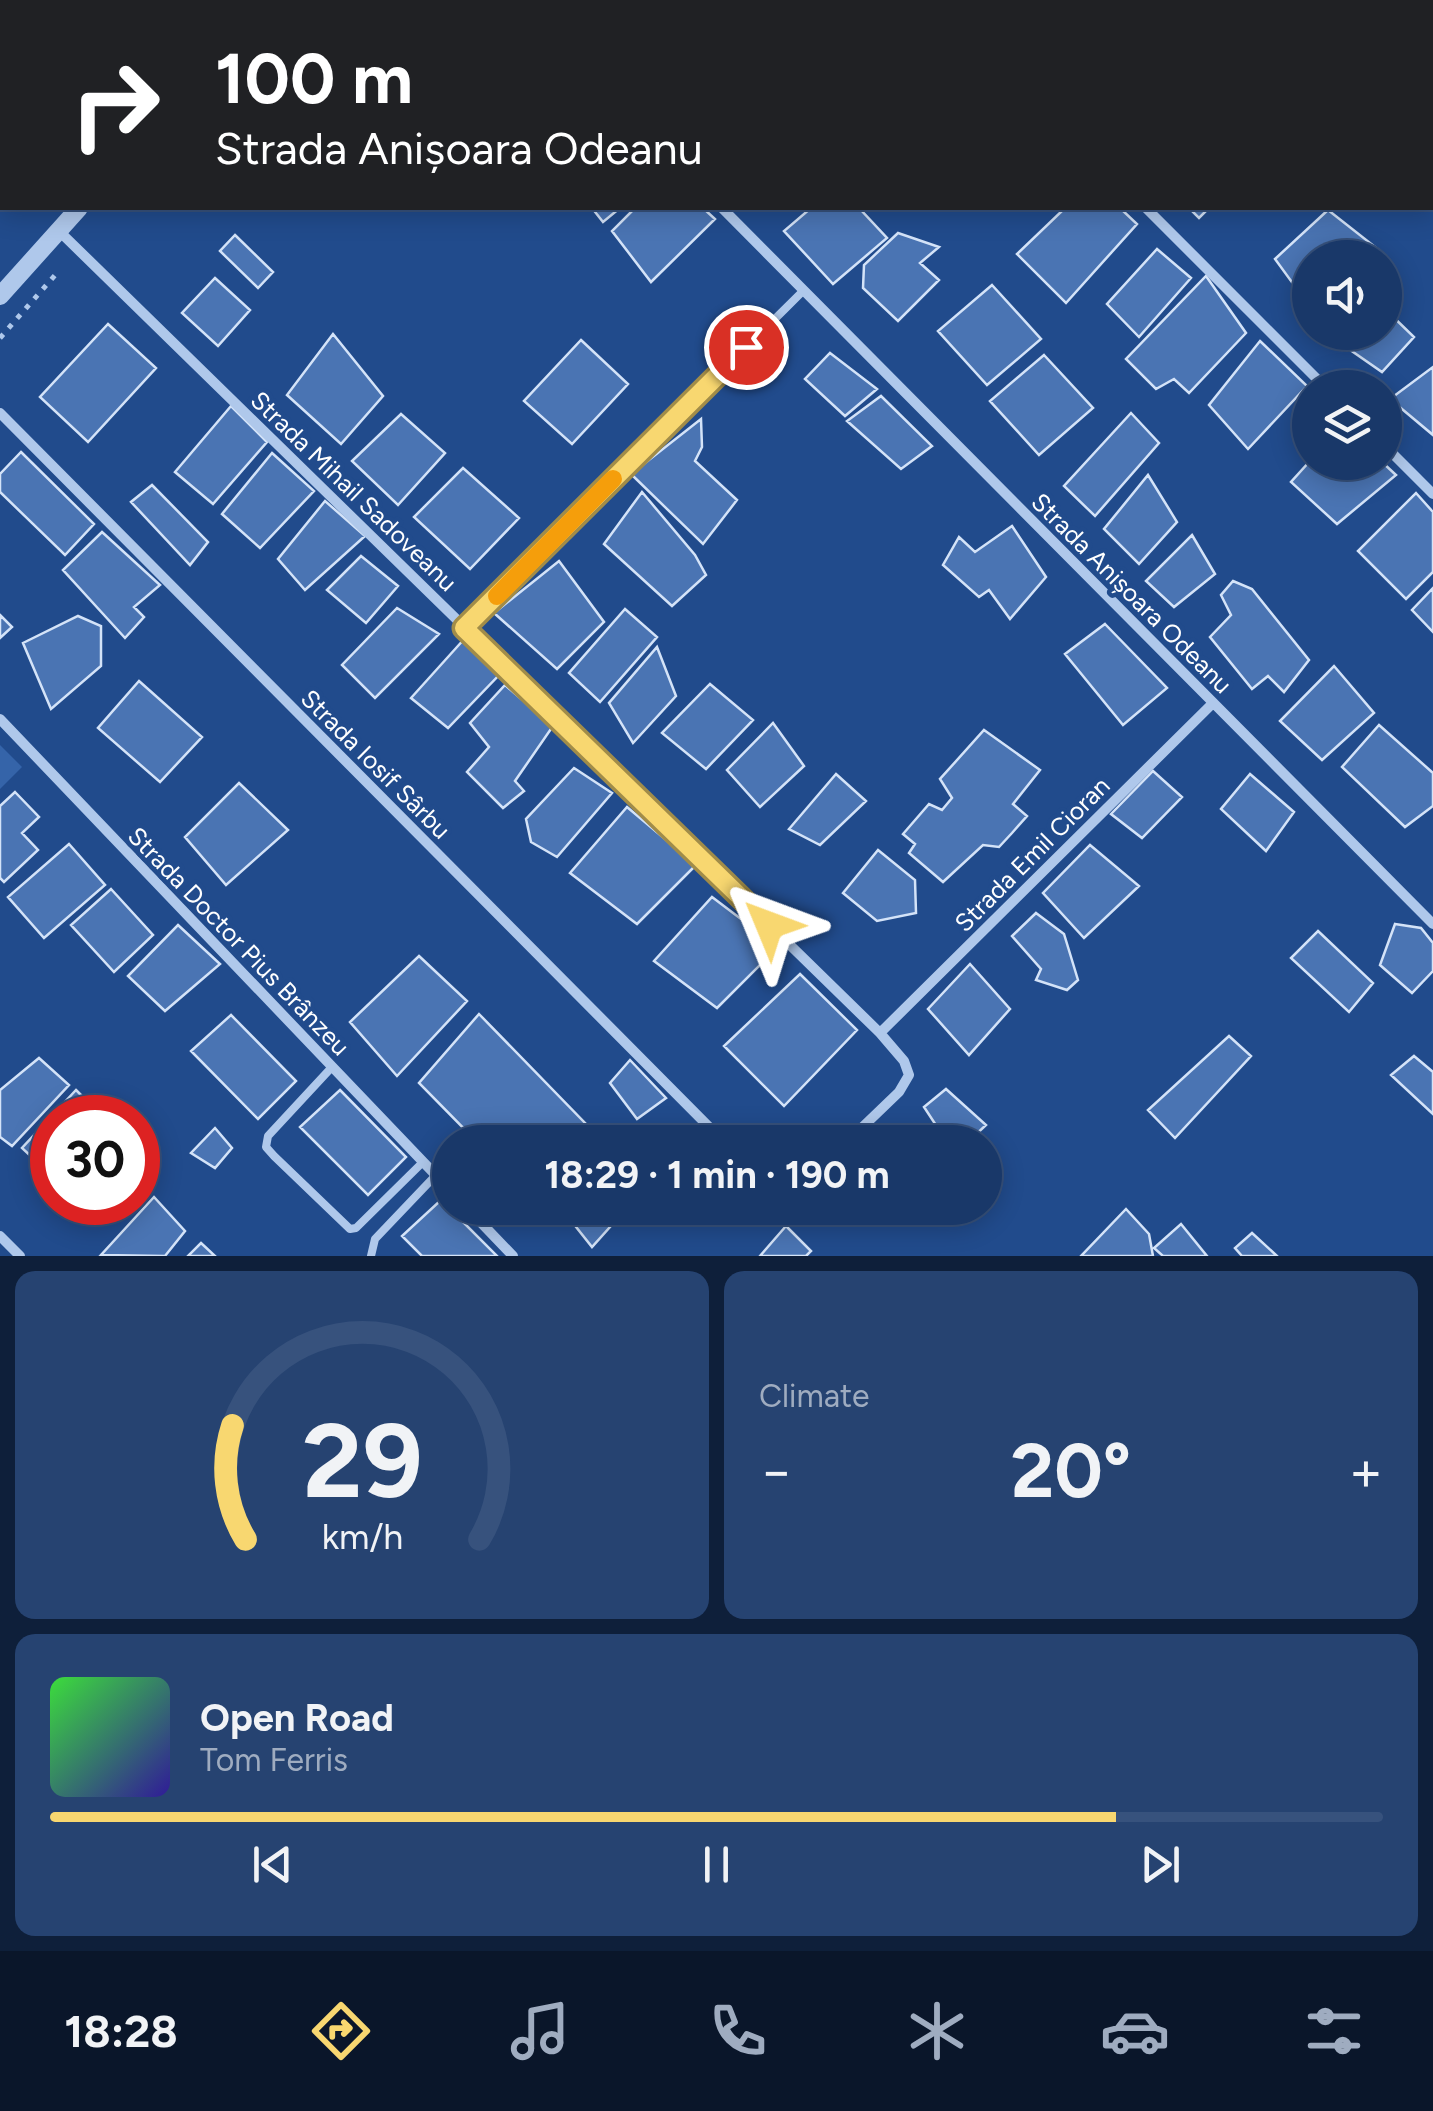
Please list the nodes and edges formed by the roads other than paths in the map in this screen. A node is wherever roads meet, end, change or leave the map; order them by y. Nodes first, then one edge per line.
1 (77, 210) edge
2 (724, 210) edge
3 (1148, 210) edge
4 (57, 229) junction
5 (803, 291) junction
6 (0, 296) edge
7 (1308, 370) edge
8 (0, 413) edge
9 (1402, 463) edge
10 (1433, 494) edge
11 (464, 628) junction
12 (1213, 703) junction
13 (0, 719) edge
14 (1433, 924) edge
15 (880, 1034) junction
16 (332, 1067) junction
17 (707, 1125) edge
18 (865, 1125) edge
19 (423, 1162) junction
20 (432, 1171) edge
21 (432, 1179) edge
22 (483, 1225) edge
23 (0, 1236) edge
24 (20, 1256) edge
25 (371, 1256) edge
26 (513, 1256) edge

1 - 4 street
2 - 5 street, Strada Anișoara Odeanu
3 - 7 street
4 - 6 street
4 - 11 street, Strada Mihail Sadoveanu
5 - 11 lane
5 - 12 street, Strada Anișoara Odeanu
8 - 17 street, Strada Iosif Sârbu
9 - 10 street
11 - 15 street, Strada Mihail Sadoveanu
12 - 14 street, Strada Anișoara Odeanu
12 - 15 street, Strada Emil Cioran
13 - 16 street, Strada Doctor Pius Brânzeu
15 - 18 street
16 - 19 street, Strada Doctor Pius Brânzeu
16 - 19 lane
19 - 20 street, Strada Doctor Pius Brânzeu
21 - 25 lane
22 - 26 street
23 - 24 street

